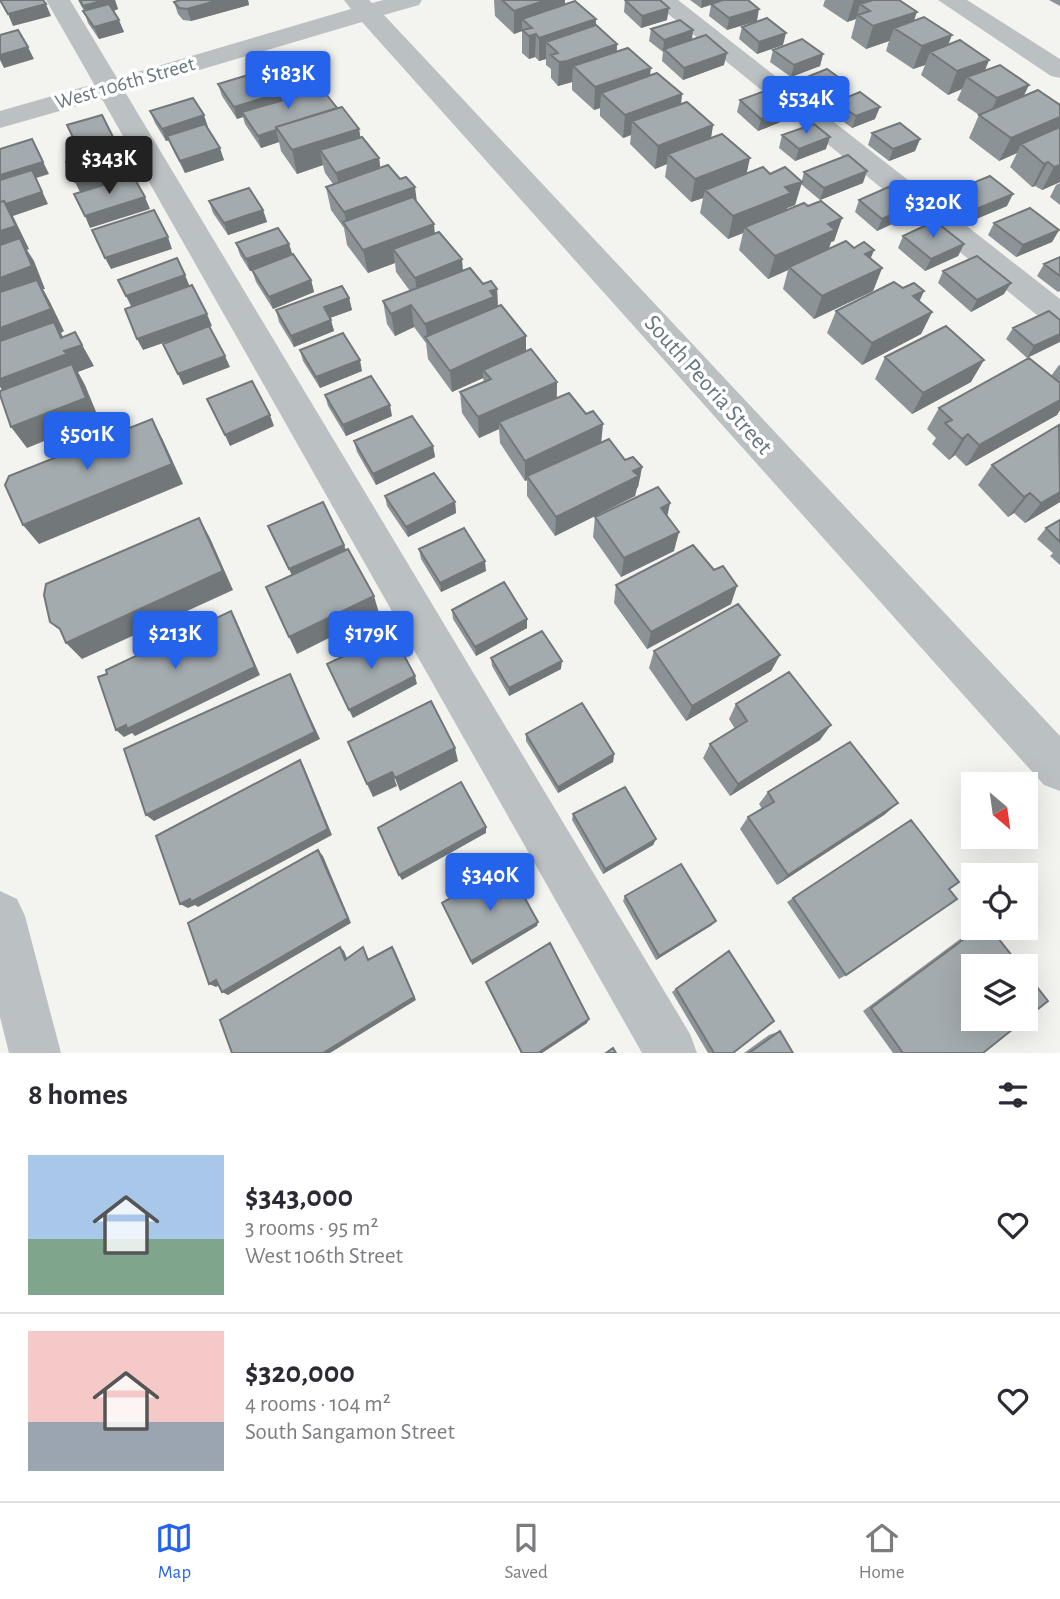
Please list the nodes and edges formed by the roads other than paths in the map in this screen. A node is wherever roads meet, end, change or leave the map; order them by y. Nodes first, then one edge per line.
1 (58, 0) edge
2 (410, 0) edge
3 (663, 0) edge
4 (950, 0) edge
5 (362, 6) edge
6 (1060, 70) edge
7 (109, 88) junction
8 (0, 120) edge
9 (1060, 316) edge
10 (1060, 769) edge
11 (0, 915) edge
12 (35, 1053) edge
13 (671, 1053) edge

1 - 7 street
2 - 5 street, West 106th Street
3 - 9 street
4 - 6 street
5 - 7 street, West 106th Street
5 - 10 street, South Peoria Street
7 - 8 street, West 106th Street
7 - 13 street
11 - 12 street

